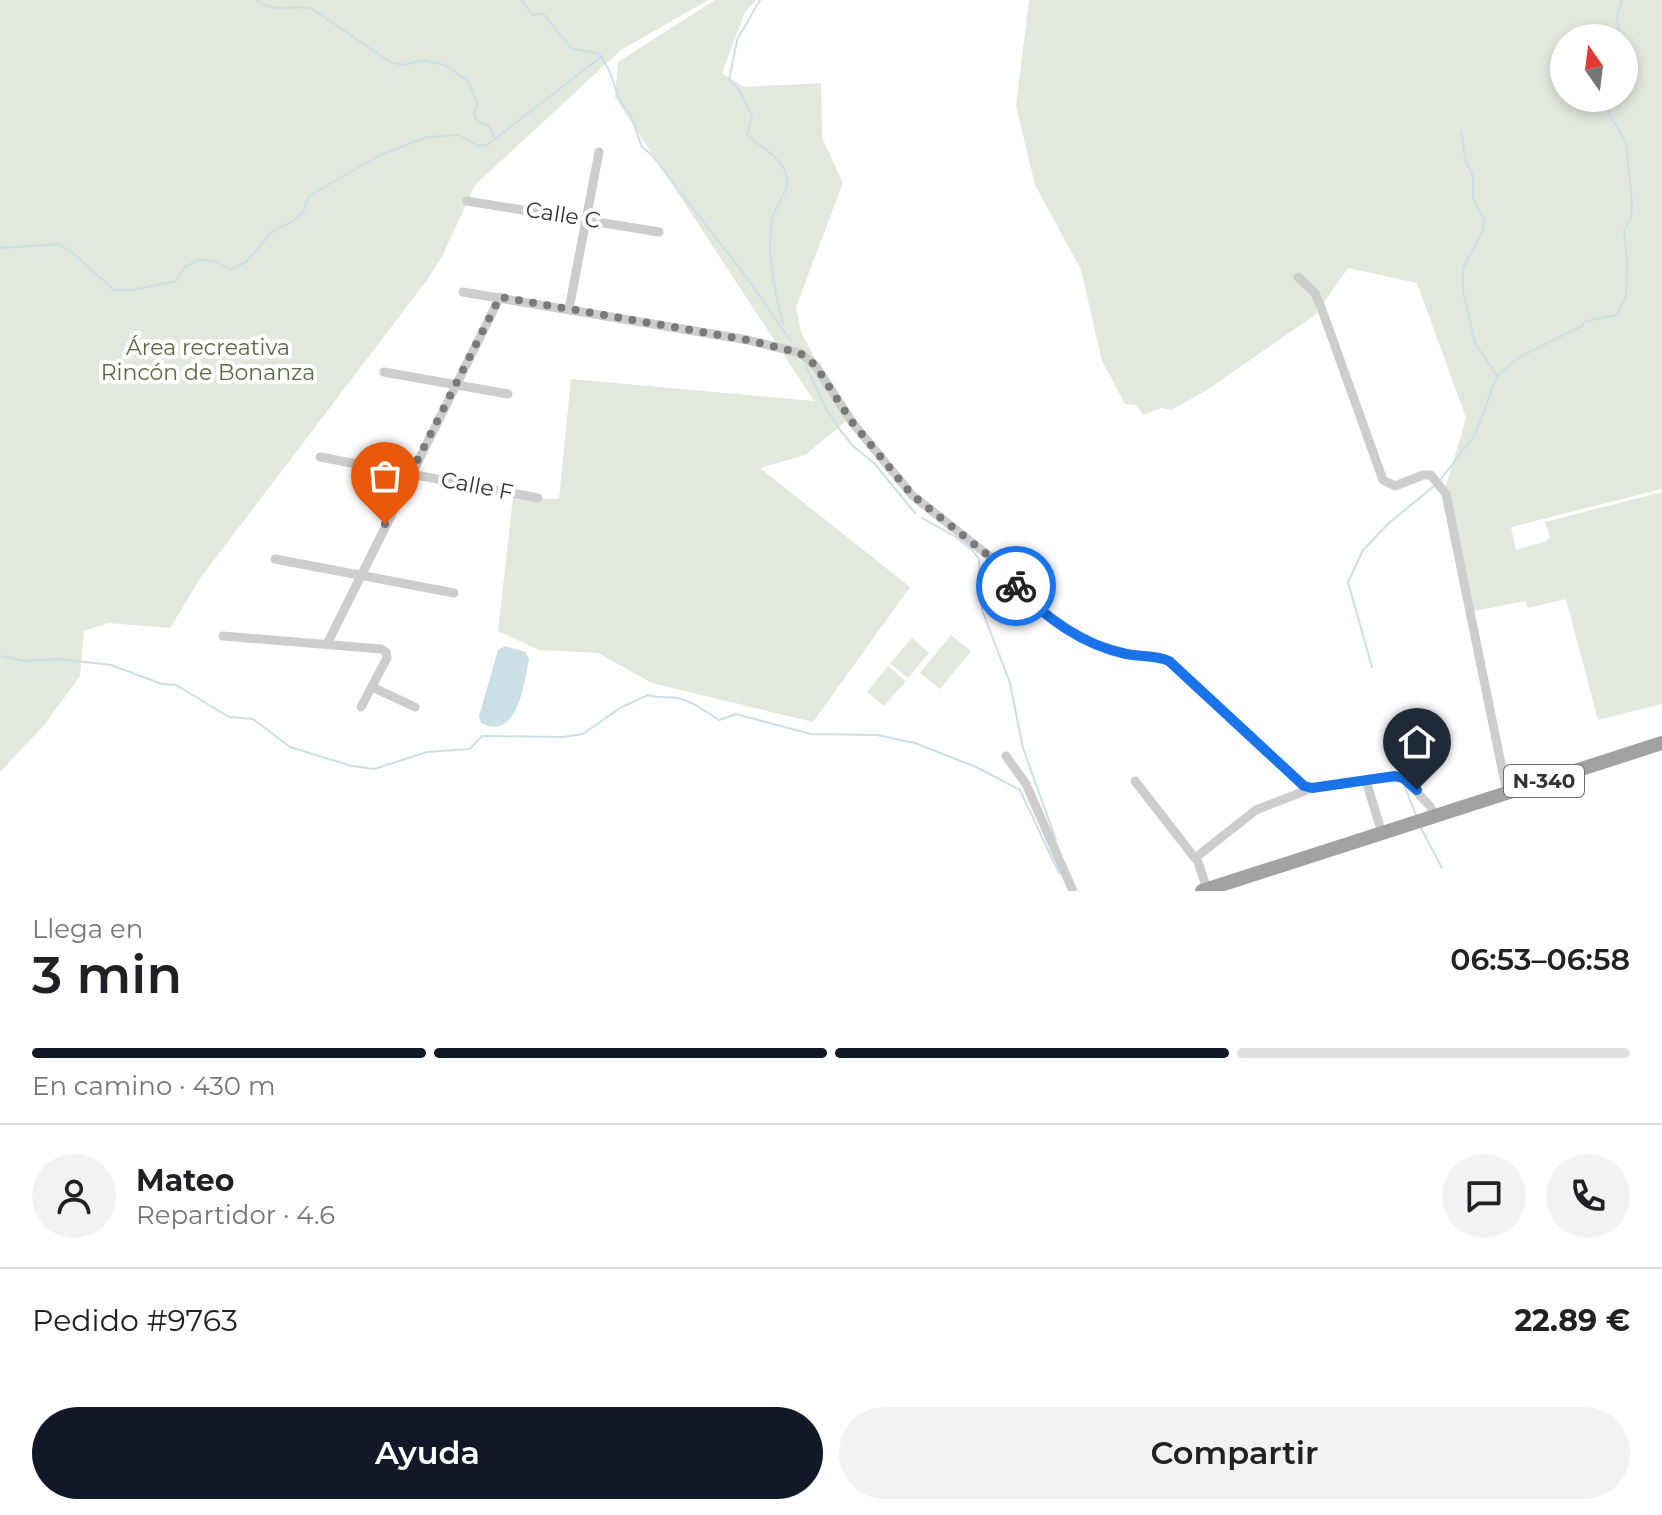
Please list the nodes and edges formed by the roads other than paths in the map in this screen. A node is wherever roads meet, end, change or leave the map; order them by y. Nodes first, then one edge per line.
1 (599, 152) dead end
2 (467, 201) dead end
3 (587, 218) junction
4 (659, 232) dead end
5 (1298, 277) dead end
6 (463, 292) dead end
7 (500, 297) junction
8 (569, 309) junction
9 (384, 372) dead end
10 (455, 385) junction
11 (508, 394) dead end
12 (320, 457) dead end
13 (411, 473) junction
14 (538, 498) dead end
15 (275, 559) dead end
16 (360, 576) junction
17 (454, 593) dead end
18 (223, 636) dead end
19 (327, 644) junction
20 (372, 687) junction
21 (361, 707) dead end
22 (415, 707) dead end
23 (1662, 743) edge
24 (1006, 756) dead end
25 (1135, 781) dead end
26 (1366, 781) junction
27 (1312, 788) junction
28 (1507, 793) junction
29 (1424, 819) junction
30 (1382, 833) junction
31 (1195, 858) junction
32 (1205, 890) edge
33 (1073, 891) edge

1 - 3 street
2 - 3 street, Calle C
3 - 4 street, Calle C
3 - 8 street
5 - 28 street
6 - 7 street
7 - 8 street
7 - 10 street
8 - 27 street
9 - 10 street
10 - 11 street
10 - 13 street
12 - 13 street, Calle F
13 - 14 street, Calle F
13 - 16 street
15 - 16 street
16 - 17 street
16 - 19 street
18 - 19 street
19 - 20 street
20 - 21 street
20 - 22 street
23 - 28 highway, N-340
24 - 33 street
25 - 31 street
26 - 27 street
26 - 29 street
26 - 30 street
27 - 31 street
28 - 29 highway, N-340
29 - 30 highway, N-340
30 - 32 highway, N-340
31 - 32 street

